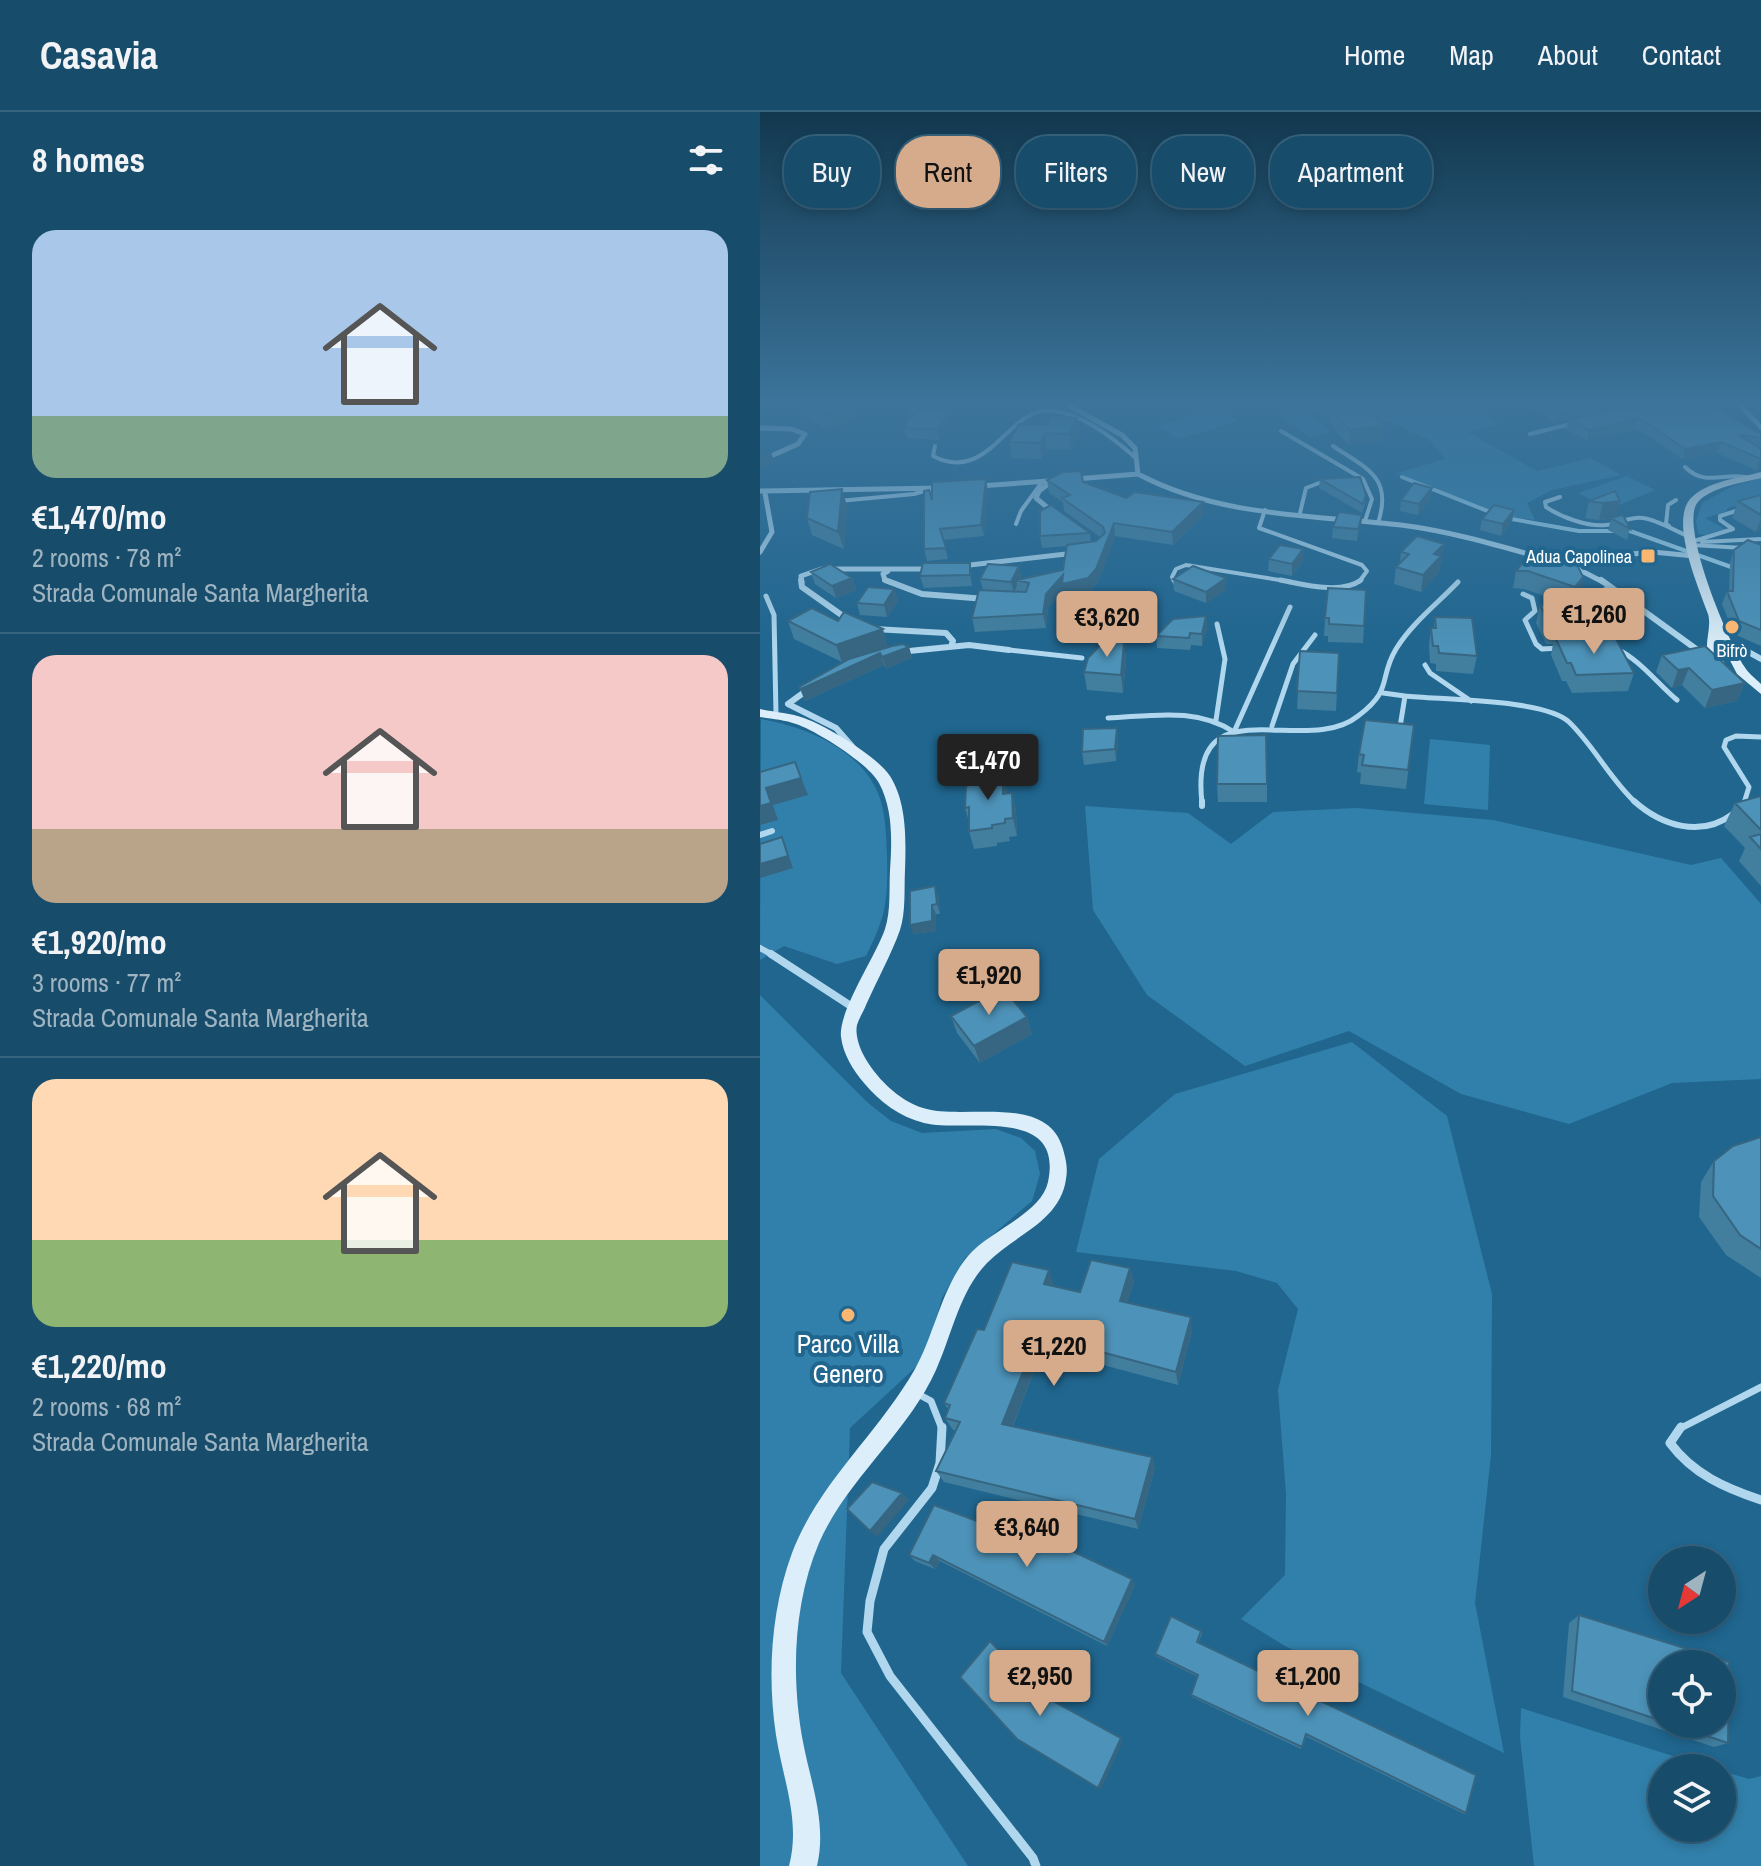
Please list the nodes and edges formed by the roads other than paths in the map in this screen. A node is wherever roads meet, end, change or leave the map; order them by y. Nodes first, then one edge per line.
1 (947, 487) edge
2 (1038, 487) edge
3 (1044, 487) edge
4 (1161, 487) edge
5 (1309, 487) edge
6 (1367, 487) edge
7 (1381, 487) edge
8 (1724, 487) edge
9 (934, 488) junction
10 (762, 492) edge
11 (1560, 497) dead end
12 (1676, 500) dead end
13 (837, 501) edge
14 (1748, 507) edge
15 (1265, 510) junction
16 (1300, 513) junction
17 (1066, 520) edge
18 (1365, 521) junction
19 (1378, 523) junction
20 (1016, 524) dead end
21 (1672, 528) junction
22 (1761, 539) edge
23 (1692, 546) junction
24 (1751, 548) edge
25 (1087, 551) edge
26 (760, 552) edge
27 (1612, 554) junction
28 (1558, 561) junction
29 (950, 567) edge
30 (936, 569) edge
31 (888, 571) junction
32 (1595, 576) junction
33 (1458, 582) dead end
34 (1176, 583) edge
35 (1609, 587) junction
36 (1523, 594) dead end
37 (766, 596) dead end
38 (995, 599) edge
39 (1290, 607) dead end
40 (1596, 612) edge
41 (1715, 618) junction
42 (1217, 624) dead end
43 (860, 626) edge
44 (870, 629) edge
45 (1315, 635) dead end
46 (1615, 638) edge
47 (951, 646) junction
48 (1728, 647) junction
49 (1573, 649) edge
50 (1617, 649) junction
51 (1009, 650) joint
52 (1605, 652) edge
53 (888, 654) edge
54 (1082, 658) dead end
55 (1761, 659) edge
56 (1714, 660) junction
57 (1425, 665) dead end
58 (1739, 667) junction
59 (816, 683) edge
60 (1761, 690) edge
61 (1383, 693) junction
62 (1405, 696) junction
63 (1677, 700) dead end
64 (1761, 700) edge
65 (1471, 701) junction
66 (760, 713) edge
67 (776, 714) junction
68 (1108, 718) dead end
69 (1216, 720) junction
70 (1272, 726) junction
71 (1400, 727) edge
72 (1234, 732) junction
73 (1761, 737) edge
74 (857, 752) junction
75 (1202, 806) dead end
76 (772, 831) dead end
77 (760, 835) edge
78 (760, 948) edge
79 (771, 954) joint
80 (854, 1008) junction
81 (1761, 1387) edge
82 (913, 1391) junction
83 (1761, 1500) edge
84 (803, 1866) edge
85 (1036, 1866) edge

1 - 9 street
2 - 20 lane
3 - 17 street
4 - 15 street
5 - 16 lane
6 - 18 lane
7 - 19 lane
8 - 23 street
9 - 10 street
9 - 13 lane
10 - 26 street
11 - 21 lane
12 - 21 lane
14 - 23 lane
15 - 16 street
15 - 34 lane
16 - 18 street
18 - 19 street
19 - 28 street
21 - 23 lane
22 - 23 lane
23 - 24 lane
23 - 27 street
23 - 41 street
25 - 29 street
27 - 28 street
27 - 32 street
28 - 32 street
30 - 31 street
31 - 38 street
31 - 43 street
32 - 35 street
33 - 61 lane
35 - 40 lane
35 - 56 street
36 - 49 lane
37 - 67 lane
39 - 72 lane
41 - 48 street
41 - 56 street
42 - 69 lane
44 - 47 street
45 - 70 lane
46 - 50 lane
47 - 51 street
47 - 53 street
48 - 55 street
48 - 58 street
50 - 52 lane
50 - 63 lane
51 - 54 lane
56 - 58 street
56 - 64 street
57 - 65 lane
58 - 60 street
59 - 74 street
61 - 62 lane
61 - 70 lane
62 - 65 lane
62 - 71 lane
65 - 73 lane
66 - 67 street
67 - 74 street
68 - 69 lane
69 - 72 lane
70 - 72 lane
72 - 75 lane
74 - 80 street
76 - 77 lane
78 - 79 lane
79 - 80 street
80 - 82 street
81 - 83 lane
82 - 84 street
82 - 85 lane

